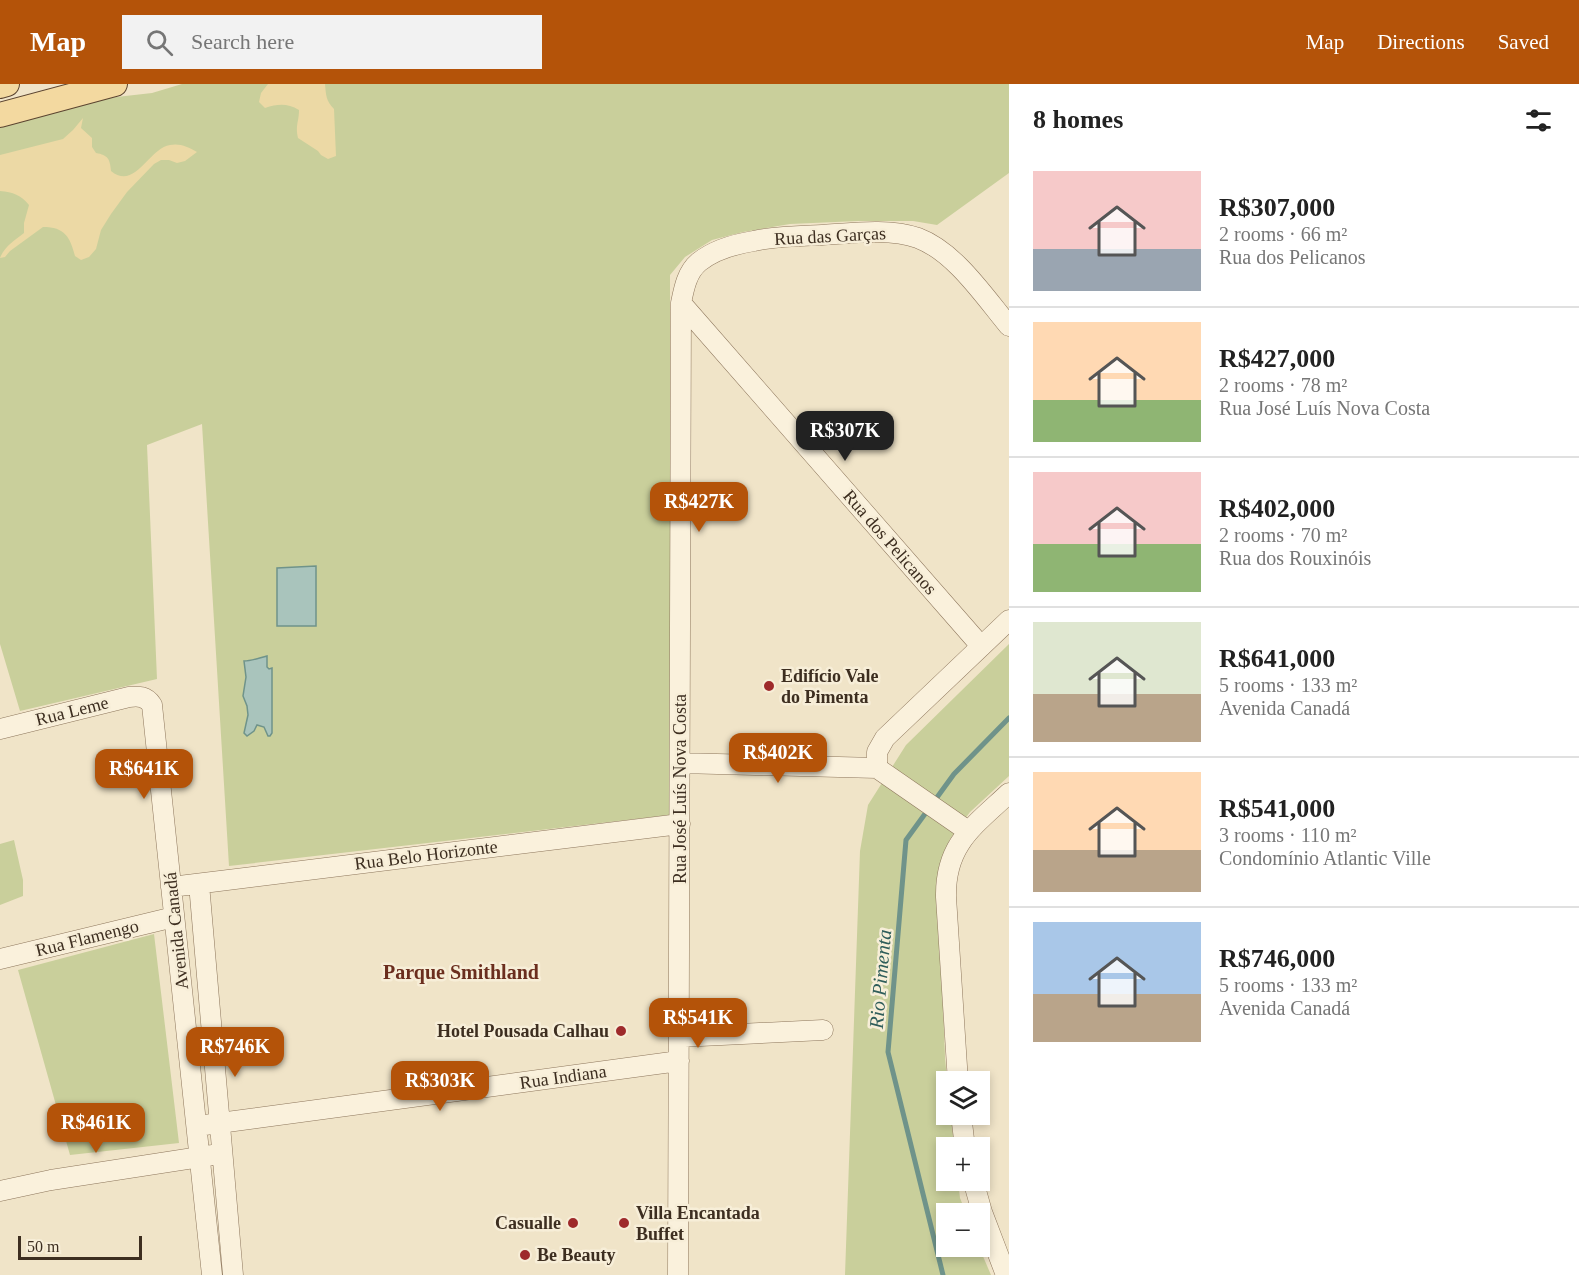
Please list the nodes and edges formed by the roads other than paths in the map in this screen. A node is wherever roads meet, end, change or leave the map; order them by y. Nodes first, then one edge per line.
1 (7, 84) edge
2 (115, 84) edge
3 (0, 86) edge
4 (86, 89) edge
5 (0, 115) edge
6 (681, 303) junction
7 (1009, 326) edge
8 (1009, 620) edge
9 (981, 646) junction
10 (145, 697) joint
11 (0, 729) edge
12 (680, 763) junction
13 (876, 768) junction
14 (1009, 793) edge
15 (680, 824) junction
16 (968, 831) junction
17 (199, 884) junction
18 (171, 887) junction
19 (174, 917) junction
20 (0, 959) edge
21 (823, 1030) dead end
22 (679, 1037) junction
23 (679, 1061) junction
24 (957, 1071) edge
25 (220, 1123) junction
26 (196, 1126) junction
27 (222, 1154) junction
28 (200, 1157) junction
29 (0, 1191) edge
30 (976, 1191) edge
31 (212, 1275) edge
32 (233, 1275) edge
33 (678, 1275) edge
34 (1006, 1275) edge

1 - 3 main road
2 - 4 main road
4 - 5 main road
6 - 7 street, Rua das Garças
6 - 9 street, Rua dos Pelicanos
6 - 12 street, Rua José Luís Nova Costa
8 - 9 street
9 - 13 street
10 - 11 street, Rua Leme
10 - 18 street, Avenida Canadá
12 - 13 street
12 - 15 street, Rua José Luís Nova Costa
13 - 16 street
14 - 16 street
15 - 17 street, Rua Belo Horizonte
15 - 22 street, Rua José Luís Nova Costa
16 - 24 street
17 - 18 street, Rua Belo Horizonte
17 - 25 street, Avenida Canadá
18 - 19 street, Avenida Canadá
19 - 20 street, Rua Flamengo
19 - 26 street, Avenida Canadá
21 - 22 street
22 - 23 street, Rua José Luís Nova Costa
23 - 25 street, Rua Indiana
23 - 33 street, Rua José Luís Nova Costa
25 - 26 street, Rua Indiana
25 - 27 street, Avenida Canadá
26 - 28 street, Avenida Canadá
27 - 28 street
27 - 32 street, Avenida Canadá
28 - 29 street
28 - 31 street, Avenida Canadá
30 - 34 street

